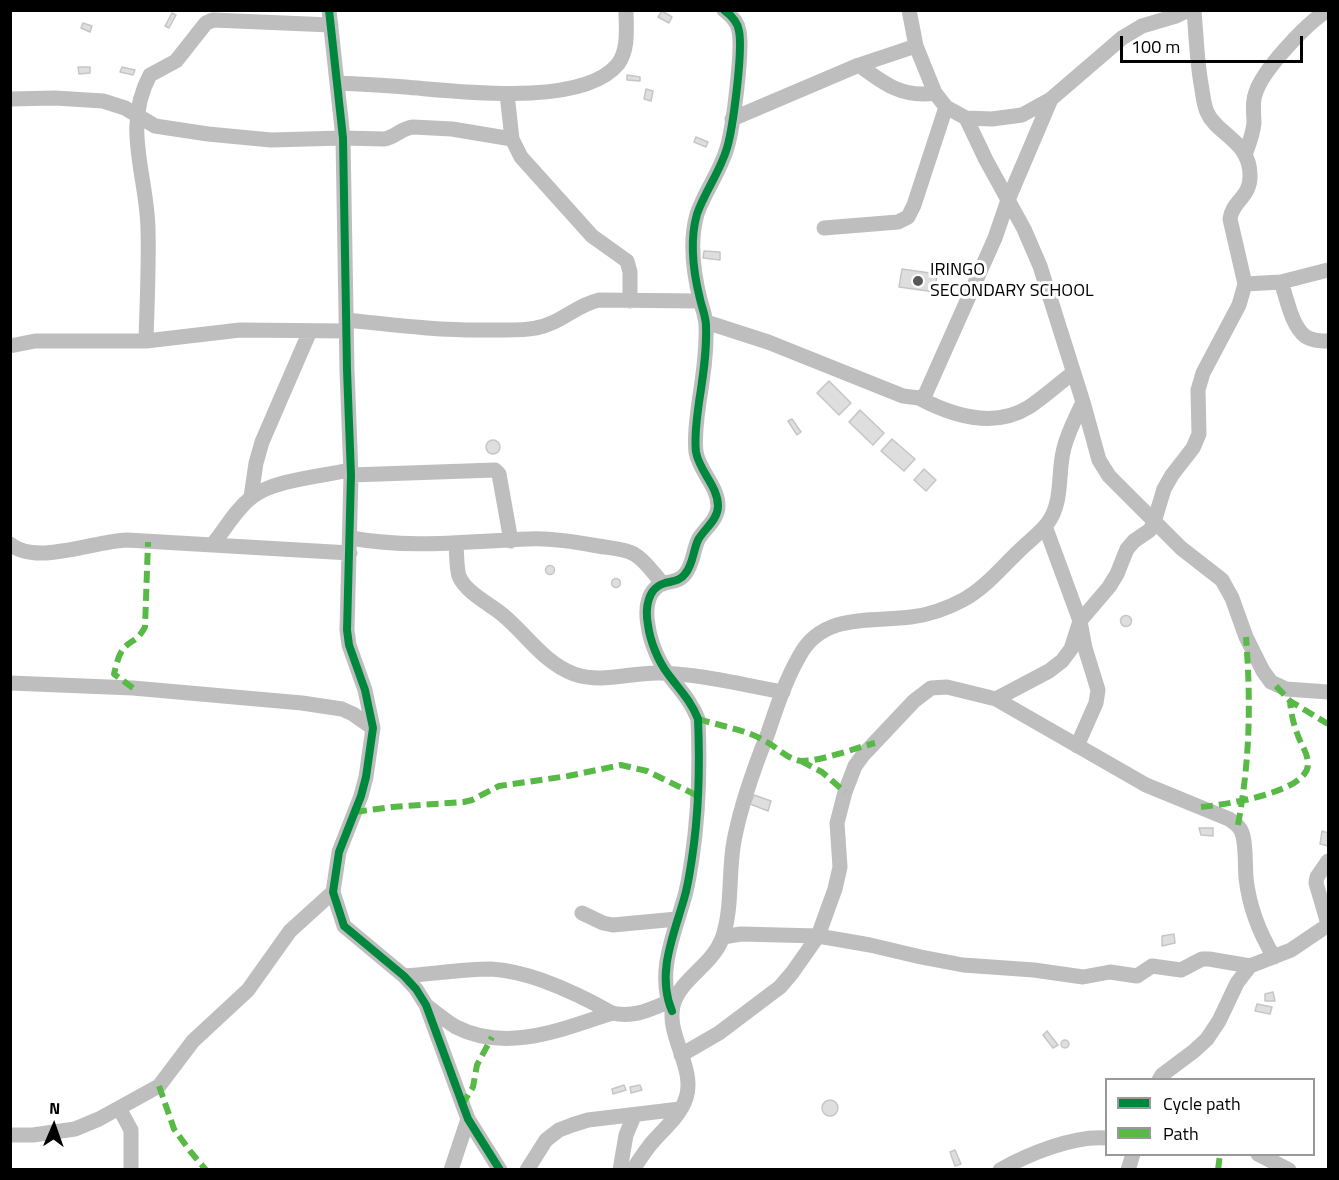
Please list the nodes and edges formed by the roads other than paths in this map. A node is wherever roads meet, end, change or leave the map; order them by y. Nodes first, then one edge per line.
1 (626, 10) edge
2 (909, 10) edge
3 (1188, 10) edge
4 (1194, 10) edge
5 (1328, 10) edge
6 (733, 13) edge
7 (330, 18) edge
8 (1143, 18) edge
9 (916, 46) junction
10 (859, 65) junction
11 (337, 83) junction
12 (935, 93) junction
13 (507, 94) junction
14 (10, 99) edge
15 (1051, 99) junction
16 (946, 107) junction
17 (136, 115) junction
18 (966, 118) junction
19 (732, 119) junction
20 (343, 138) junction
21 (512, 139) junction
22 (1245, 154) junction
23 (1008, 200) junction
24 (824, 228) dead end
25 (1329, 270) edge
26 (1281, 282) junction
27 (1245, 284) junction
28 (630, 301) junction
29 (700, 301) junction
30 (706, 322) junction
31 (346, 326) junction
32 (310, 332) junction
33 (146, 341) junction
34 (1329, 341) edge
35 (10, 346) edge
36 (1073, 373) junction
37 (919, 399) junction
38 (1083, 402) junction
39 (351, 473) junction
40 (251, 497) junction
41 (1154, 522) junction
42 (1045, 526) junction
43 (511, 541) junction
44 (10, 544) edge
45 (213, 544) junction
46 (456, 544) junction
47 (350, 545) junction
48 (663, 584) junction
49 (1080, 621) junction
50 (667, 673) junction
51 (10, 683) edge
52 (783, 692) junction
53 (1329, 692) edge
54 (996, 699) junction
55 (373, 728) junction
56 (1077, 746) junction
57 (1329, 861) edge
58 (333, 892) junction
59 (582, 913) dead end
60 (677, 919) junction
61 (1329, 924) edge
62 (818, 936) junction
63 (723, 937) junction
64 (1274, 957) junction
65 (1250, 966) junction
66 (404, 976) junction
67 (426, 1005) junction
68 (670, 1006) junction
69 (612, 1013) junction
70 (681, 1055) junction
71 (1164, 1078) edge
72 (119, 1108) junction
73 (680, 1109) junction
74 (634, 1116) junction
75 (468, 1119) junction
76 (10, 1135) edge
77 (1105, 1138) edge
78 (1260, 1156) edge
79 (130, 1170) edge
80 (451, 1170) edge
81 (500, 1170) edge
82 (527, 1170) edge
83 (620, 1170) edge
84 (633, 1170) edge
85 (1000, 1170) edge
86 (1289, 1170) edge

1 - 13 street
2 - 9 street
3 - 8 street
4 - 22 street
5 - 22 street
6 - 19 street
7 - 11 street
7 - 17 street
8 - 15 street
9 - 10 street
9 - 12 street
10 - 12 street
10 - 19 street
11 - 13 street
11 - 20 street
12 - 16 street
13 - 21 street
14 - 17 street
15 - 18 street
15 - 23 street
16 - 18 street
16 - 24 street
17 - 20 street
17 - 33 street
18 - 23 street
19 - 29 street
20 - 21 street
20 - 31 street
21 - 28 street
22 - 27 street
23 - 36 street
23 - 37 street
25 - 26 street
26 - 27 street
26 - 34 street
27 - 41 street
28 - 29 street
28 - 31 street
29 - 30 street
30 - 37 street
30 - 48 street
31 - 32 street
31 - 39 street
32 - 33 street
32 - 40 street
33 - 35 street
36 - 37 street
36 - 38 street
38 - 41 street
38 - 42 street
39 - 40 street
39 - 43 street
39 - 47 street
40 - 45 street
41 - 49 street
41 - 53 street
42 - 49 street
42 - 52 street
43 - 46 street
43 - 48 street
44 - 45 street
45 - 47 street
46 - 47 street
46 - 50 street
47 - 55 street
48 - 50 street
49 - 54 street
49 - 56 street
50 - 52 street
50 - 60 street
51 - 55 street
52 - 63 street
54 - 56 street
54 - 62 street
55 - 58 street
56 - 64 street
57 - 61 street
58 - 66 street
58 - 72 street
59 - 60 street
60 - 68 street
61 - 64 street
62 - 63 street
62 - 65 street
62 - 70 street
63 - 68 street
64 - 65 street
65 - 71 street
66 - 67 street
66 - 69 street
67 - 69 street
67 - 75 street
68 - 69 street
68 - 70 street
70 - 73 street
72 - 76 street
72 - 79 street
73 - 74 street
73 - 84 street
74 - 82 street
74 - 83 street
75 - 80 street
75 - 81 street
77 - 85 street
78 - 86 street

